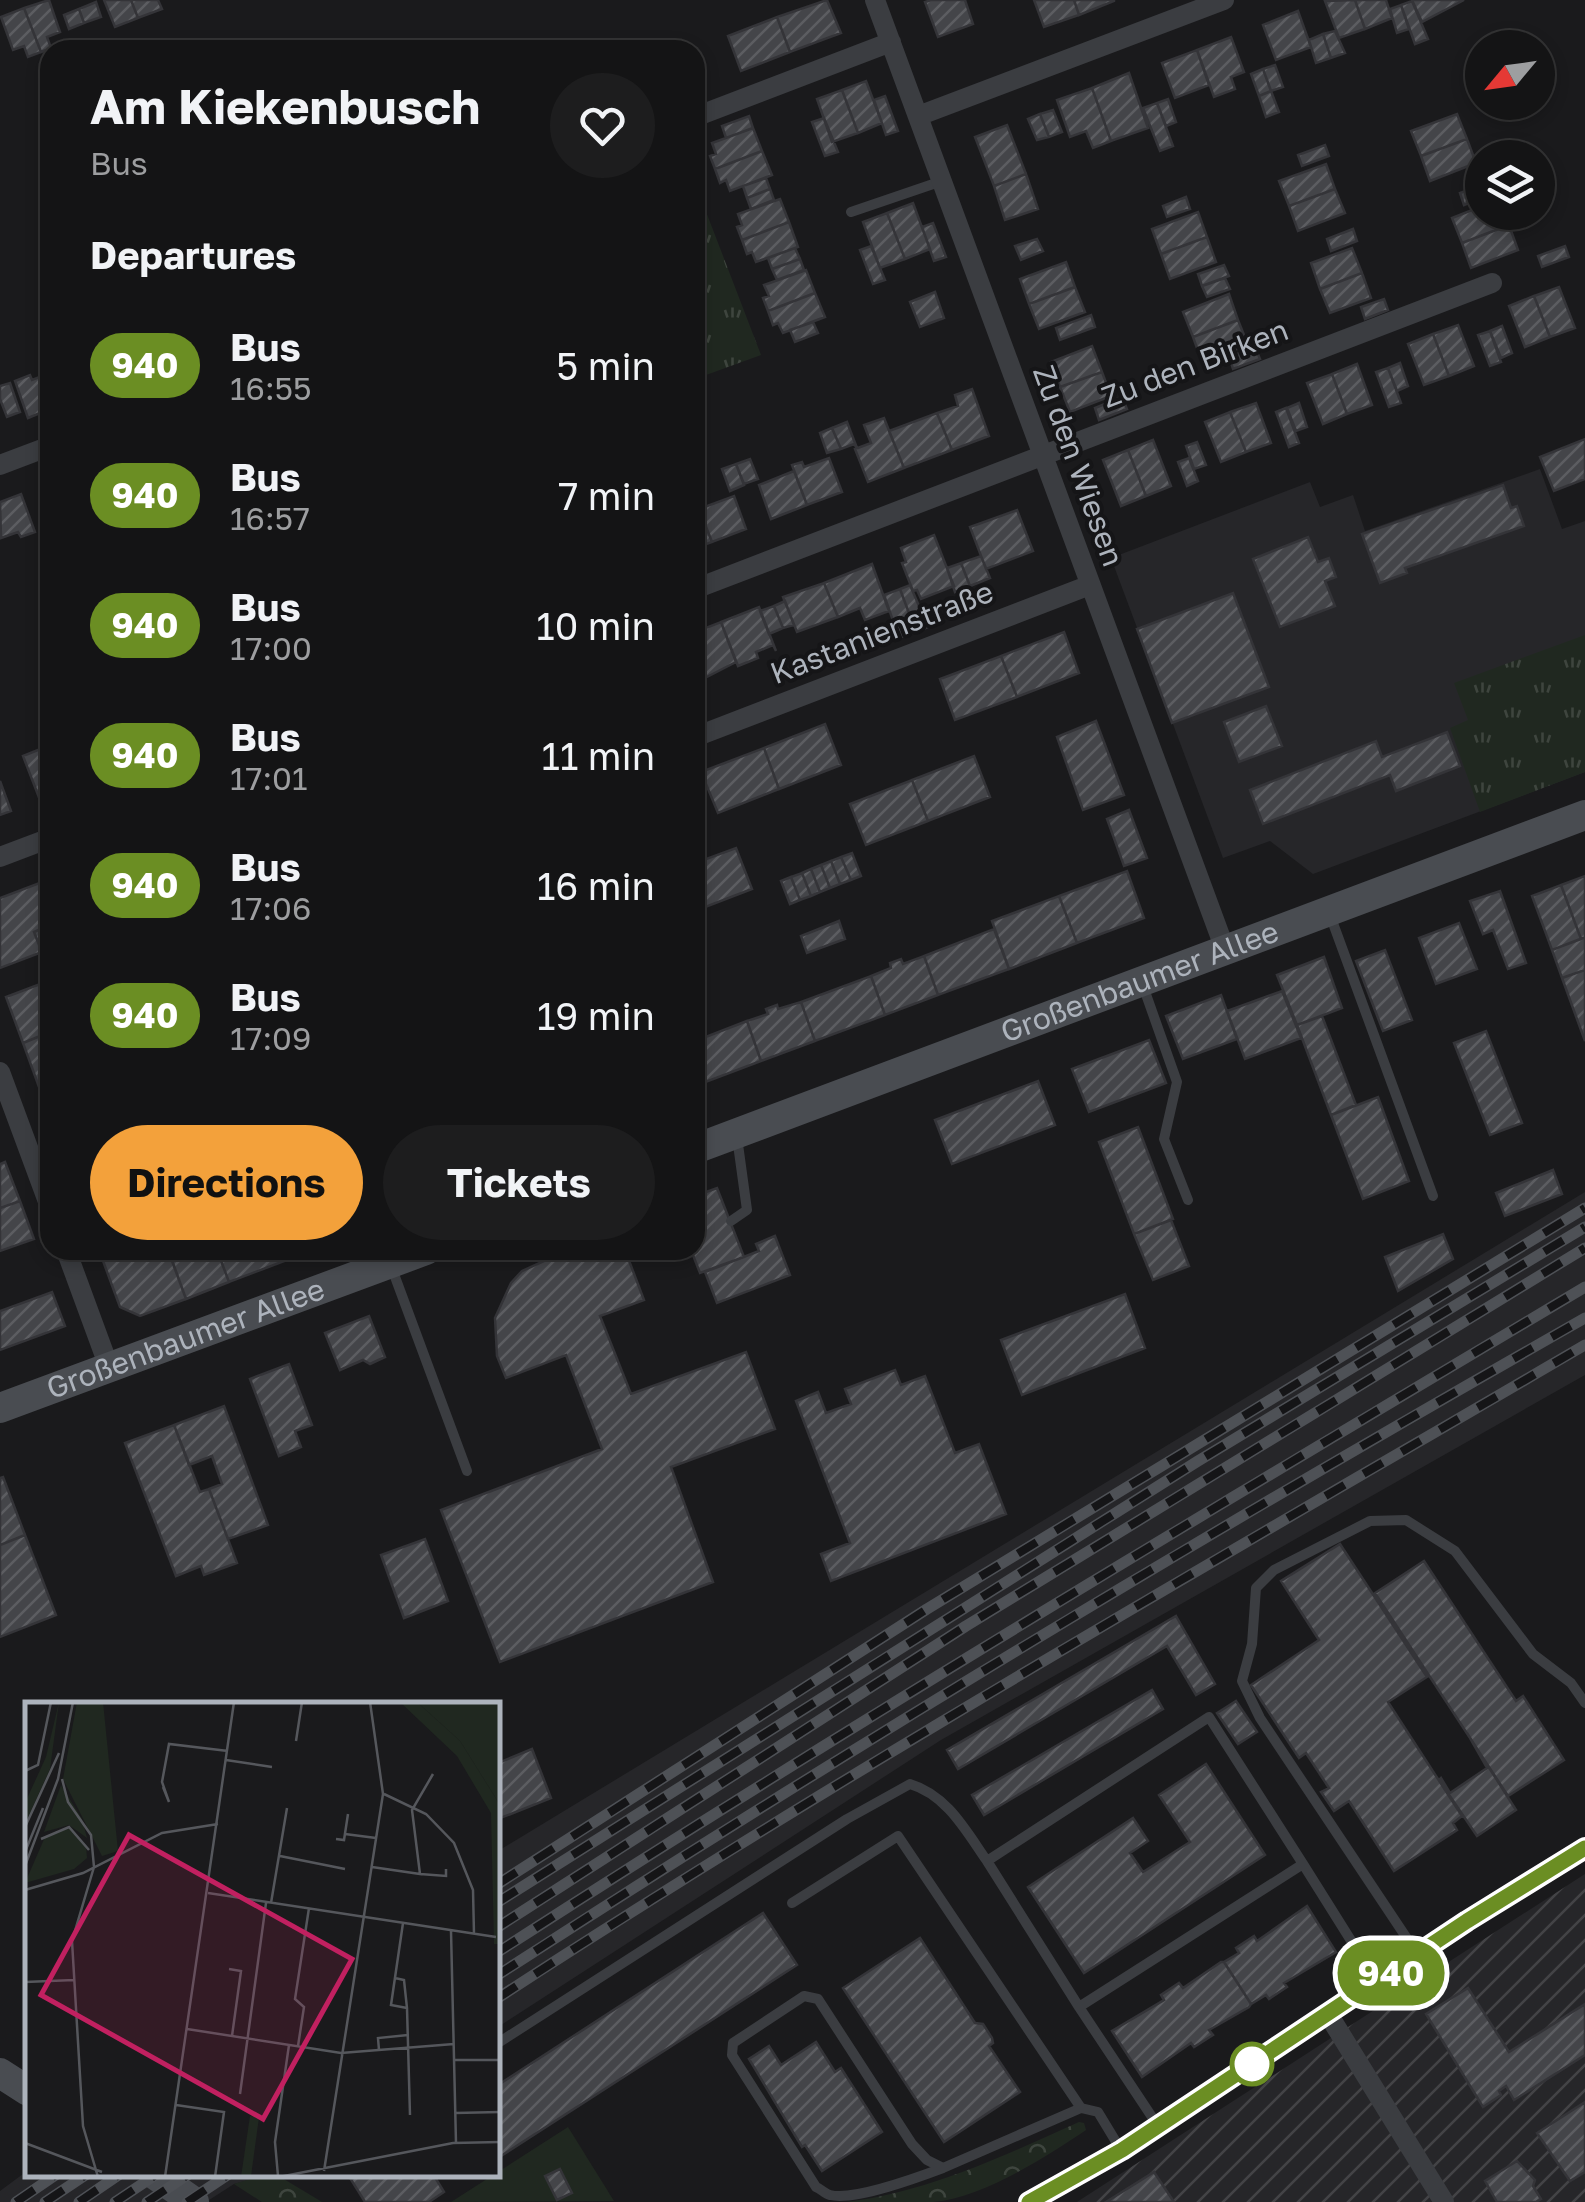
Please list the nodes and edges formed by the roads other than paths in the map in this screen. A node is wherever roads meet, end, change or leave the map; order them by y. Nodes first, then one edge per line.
1 (875, 0) edge
2 (1224, 0) edge
3 (891, 42) junction
4 (705, 113) edge
5 (918, 116) junction
6 (942, 180) junction
7 (851, 212) dead end
8 (1492, 283) dead end
9 (40, 450) edge
10 (1042, 455) junction
11 (0, 465) edge
12 (705, 585) edge
13 (1090, 585) junction
14 (705, 732) edge
15 (1583, 823) edge
16 (40, 842) edge
17 (0, 857) edge
18 (1330, 912) junction
19 (1226, 952) junction
20 (1142, 983) junction
21 (0, 1072) edge
22 (736, 1134) junction
23 (705, 1145) edge
24 (40, 1181) edge
25 (1433, 1196) dead end
26 (1188, 1200) dead end
27 (731, 1222) dead end
28 (70, 1260) edge
29 (400, 1260) edge
30 (390, 1264) junction
31 (109, 1367) junction
32 (0, 1408) edge
33 (467, 1471) dead end
34 (1585, 1703) edge
35 (1585, 1848) edge
36 (987, 1862) junction
37 (1303, 1864) junction
38 (792, 1902) dead end
39 (1418, 1955) junction
40 (1378, 1983) junction
41 (1079, 2007) junction
42 (1328, 2014) junction
43 (500, 2042) edge
44 (0, 2073) edge
45 (25, 2088) edge
46 (1081, 2108) junction
47 (1158, 2126) junction
48 (1122, 2150) junction
49 (943, 2168) junction
50 (158, 2177) edge
51 (194, 2202) edge
52 (1029, 2202) edge
53 (1444, 2202) edge

1 - 3 street, Zu den Wiesen
2 - 5 street
3 - 4 street
3 - 5 street, Zu den Wiesen
5 - 6 street, Zu den Wiesen
6 - 7 lane
6 - 10 street, Zu den Wiesen
8 - 10 street, Zu den Birken
9 - 11 street
10 - 12 street, Zu den Birken
10 - 13 street, Zu den Wiesen
13 - 14 street, Kastanienstraße
13 - 19 street, Zu den Wiesen
15 - 18 main road, Großenbaumer Allee
16 - 17 street
18 - 19 main road, Großenbaumer Allee
18 - 25 lane
19 - 20 main road, Großenbaumer Allee
20 - 22 main road, Großenbaumer Allee
20 - 26 lane
21 - 24 street
22 - 23 main road, Großenbaumer Allee
22 - 27 lane
28 - 31 street
29 - 30 main road, Großenbaumer Allee
30 - 31 main road, Großenbaumer Allee
30 - 33 lane
31 - 32 main road, Großenbaumer Allee
34 - 39 lane
35 - 39 street
36 - 37 lane
36 - 41 lane
36 - 43 lane
37 - 40 lane
37 - 41 lane
38 - 46 lane
39 - 40 street
40 - 42 street
41 - 47 lane
42 - 47 street
42 - 53 street
44 - 45 main road
46 - 48 lane
46 - 49 lane
47 - 48 street
48 - 52 street
49 - 49 lane
50 - 51 main road

